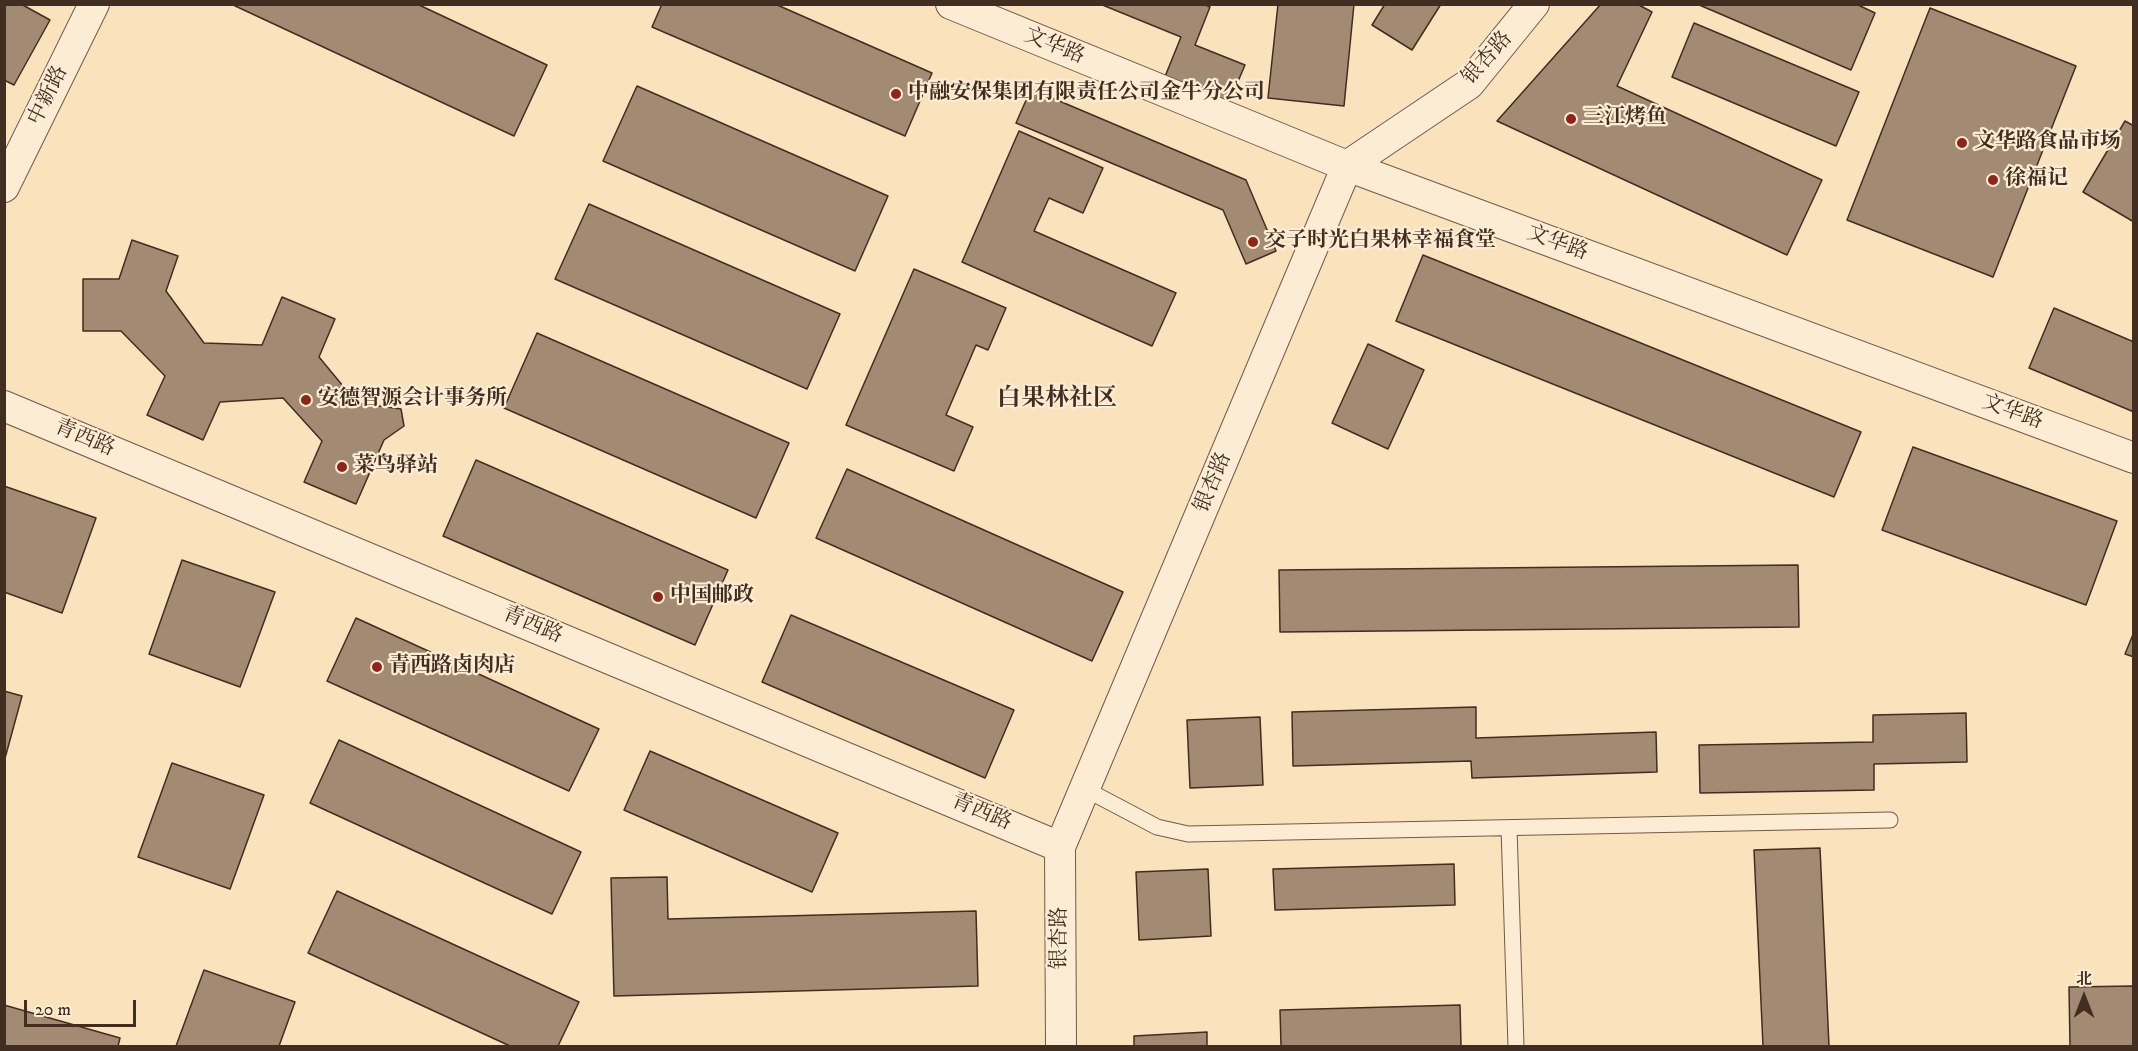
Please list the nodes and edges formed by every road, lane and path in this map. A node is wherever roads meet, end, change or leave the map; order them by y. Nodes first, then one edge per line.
1 (94, 4) edge
2 (951, 4) edge
3 (1534, 4) edge
4 (1347, 166) junction
5 (4, 187) edge
6 (4, 406) edge
7 (2133, 458) edge
8 (1085, 789) junction
9 (1890, 820) dead end
10 (1509, 828) junction
11 (1060, 847) junction
12 (1061, 1047) edge
13 (1516, 1047) edge

1 - 5 street, 中新路
2 - 4 street, 文华路
3 - 4 street, 银杏路
4 - 7 street, 文华路
4 - 8 street, 银杏路
6 - 11 street, 青西路
8 - 10 lane
8 - 11 street, 银杏路
9 - 10 lane
10 - 13 lane
11 - 12 street, 银杏路

